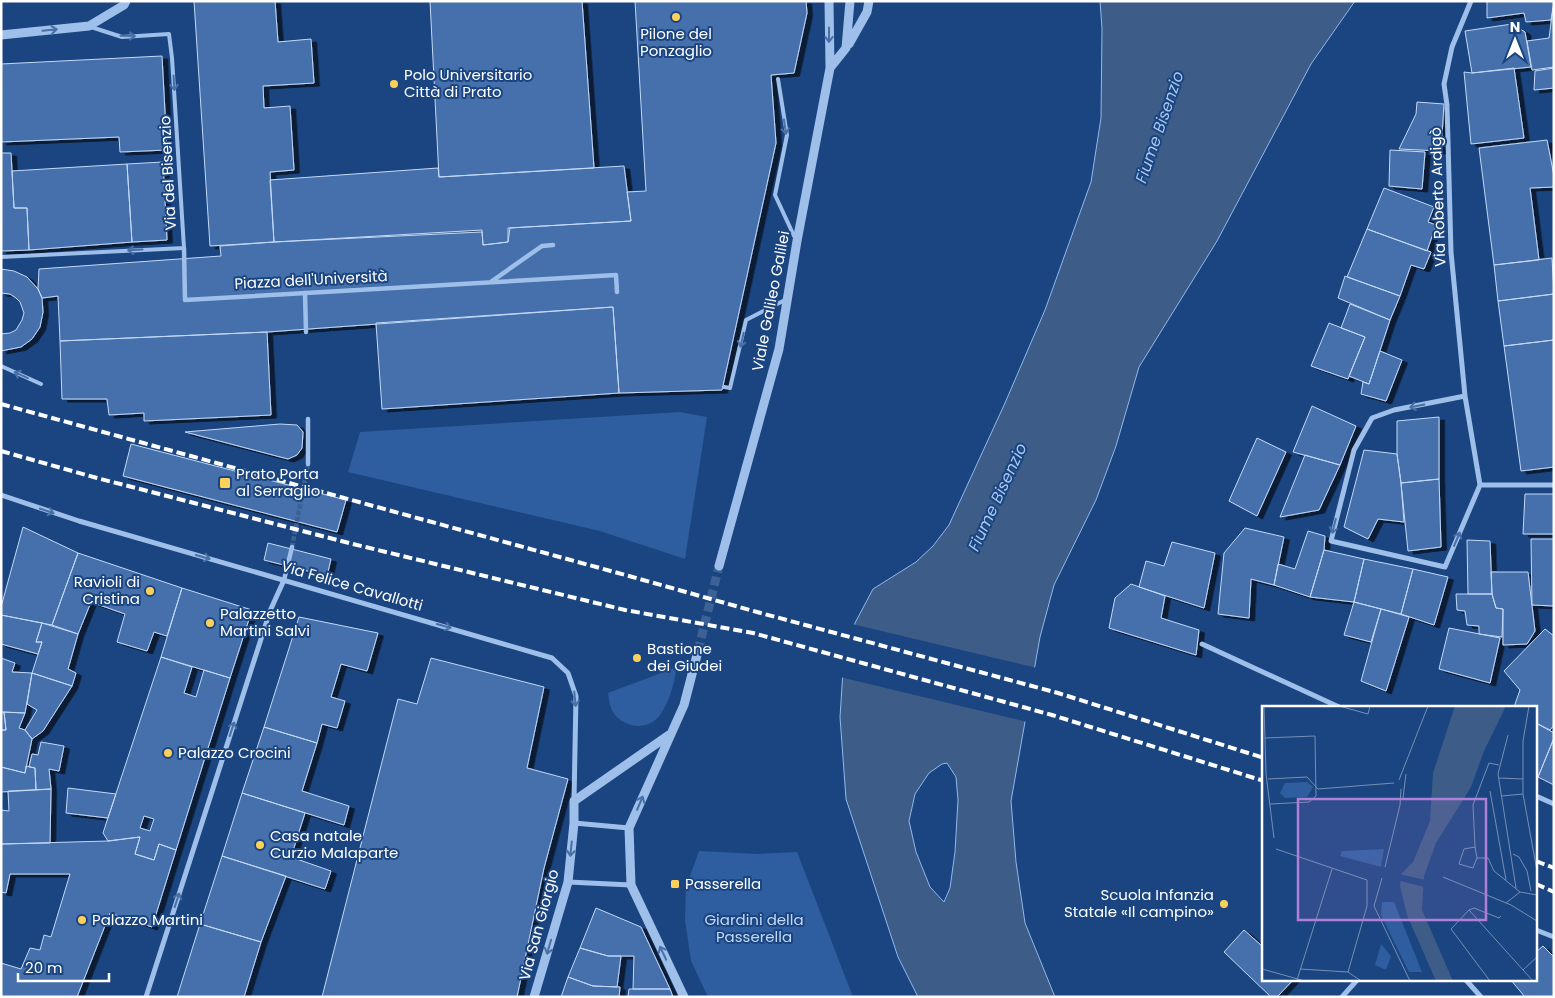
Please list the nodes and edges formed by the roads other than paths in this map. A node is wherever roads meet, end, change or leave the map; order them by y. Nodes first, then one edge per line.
1 (126, 1) edge
2 (829, 1) edge
3 (850, 1) edge
4 (869, 1) edge
5 (1471, 1) edge
6 (89, 26) junction
7 (1, 35) edge
8 (846, 48) junction
9 (830, 68) junction
10 (778, 79) dead end
11 (797, 241) junction
12 (553, 245) dead end
13 (184, 248) junction
14 (1, 257) edge
15 (491, 282) junction
16 (617, 292) dead end
17 (305, 293) junction
18 (787, 299) junction
19 (306, 332) dead end
20 (1, 366) edge
21 (41, 384) dead end
22 (724, 387) dead end
23 (1465, 396) junction
24 (308, 419) dead end
25 (308, 464) tunnel mouth
26 (1480, 485) junction
27 (1554, 485) edge
28 (1, 495) edge
29 (292, 547) tunnel mouth
30 (719, 566) tunnel mouth
31 (284, 580) junction
32 (1202, 644) dead end
33 (698, 651) tunnel mouth
34 (1337, 706) edge
35 (669, 735) junction
36 (1538, 797) edge
37 (574, 801) junction
38 (1554, 804) edge
39 (574, 823) junction
40 (629, 828) junction
41 (568, 882) junction
42 (631, 885) junction
43 (1538, 931) edge
44 (1554, 937) edge
45 (1357, 980) edge
46 (1466, 980) edge
47 (146, 997) edge
48 (534, 997) edge
49 (684, 997) edge
50 (1342, 997) edge
51 (1480, 997) edge

1 - 6 street
2 -> 9 street, Viale Galileo Galilei
3 - 8 street
4 - 8 street
5 - 23 street, Via Roberto Ardigò
7 -> 6 street
6 -> 13 lane, Via del Bisenzio
8 - 9 street
9 - 11 street, Viale Galileo Galilei
10 -> 11 lane
11 - 18 street, Viale Galileo Galilei
12 - 15 street
13 -> 14 lane, Via del Bisenzio
13 - 17 street, Piazza dell'Università
15 - 16 street, Piazza dell'Università
15 - 17 street, Piazza dell'Università
17 - 19 street
18 -> 22 lane
18 - 30 street, Viale Galileo Galilei
21 -> 20 lane
23 - 26 street, Via Roberto Ardigò
23 -> 26 street
24 - 25 street
26 - 27 street
28 -> 31 street, Via Felice Cavallotti
29 - 31 street
31 -> 37 street, Via Felice Cavallotti
47 -> 31 street
32 - 34 street
33 - 35 street
35 - 37 street
40 -> 35 street
36 - 38 street
37 - 39 street, Via San Giorgio
39 - 40 street
39 -> 41 street, Via San Giorgio
40 - 42 street
41 - 42 street
41 -> 48 street, Via San Giorgio
49 -> 42 street
43 - 44 street
45 - 50 street
46 - 51 street

